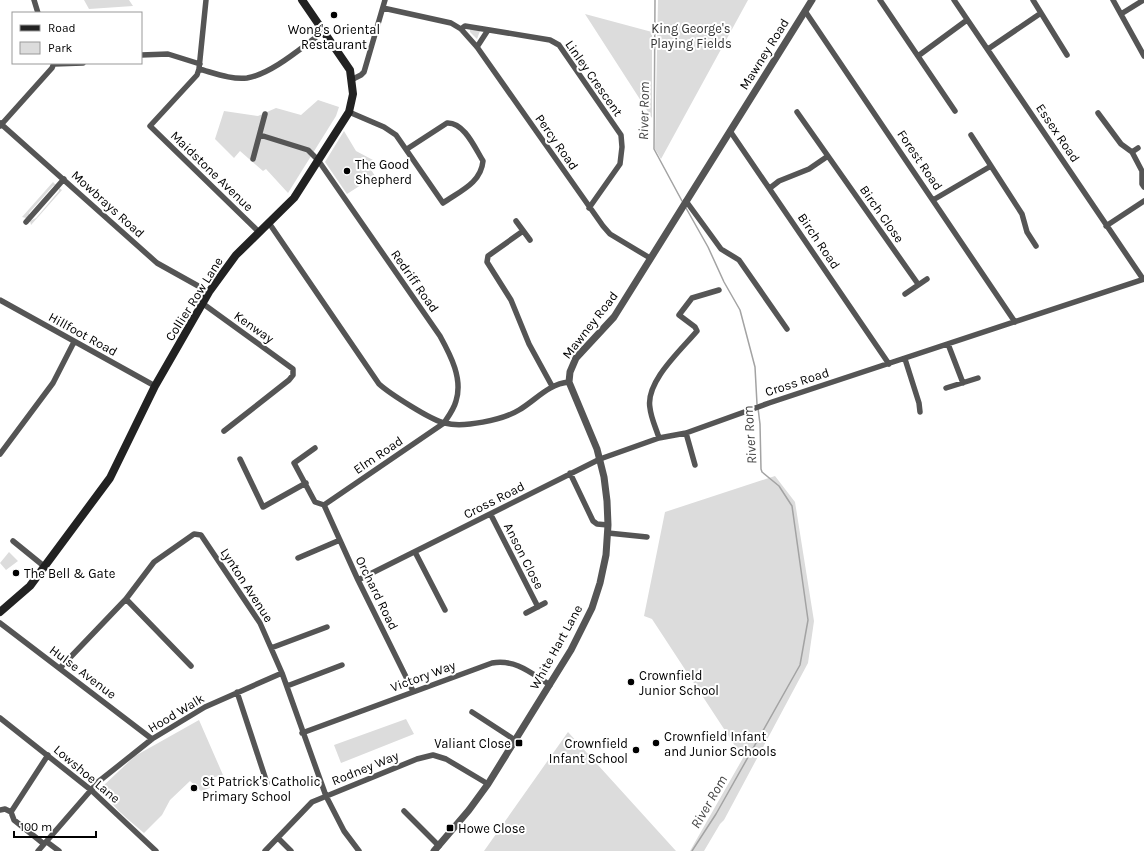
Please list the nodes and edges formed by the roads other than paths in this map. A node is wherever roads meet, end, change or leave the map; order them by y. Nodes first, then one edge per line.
1 (34, 0) edge
2 (206, 0) edge
3 (302, 0) edge
4 (385, 0) edge
5 (812, 0) edge
6 (880, 0) edge
7 (954, 0) edge
8 (1033, 0) edge
9 (1113, 0) edge
10 (1142, 1) dead end
11 (383, 8) junction
12 (805, 11) junction
13 (38, 12) edge
14 (1041, 13) junction
15 (1121, 14) junction
16 (967, 20) junction
17 (459, 28) junction
18 (488, 30) junction
19 (323, 32) junction
20 (477, 47) junction
21 (988, 49) junction
22 (142, 55) edge
23 (1067, 55) dead end
24 (918, 56) junction
25 (1144, 56) edge
26 (54, 64) edge
27 (199, 67) junction
28 (353, 79) junction
29 (954, 111) dead end
30 (349, 112) junction
31 (797, 112) dead end
32 (1098, 113) dead end
33 (265, 114) dead end
34 (1, 124) edge
35 (730, 131) junction
36 (260, 135) junction
37 (971, 135) dead end
38 (1138, 148) dead end
39 (407, 149) junction
40 (1132, 152) junction
41 (828, 156) junction
42 (253, 159) dead end
43 (318, 160) junction
44 (991, 166) junction
45 (64, 180) junction
46 (1144, 187) edge
47 (770, 188) junction
48 (933, 200) junction
49 (1144, 201) edge
50 (684, 204) junction
51 (589, 208) junction
52 (516, 221) dead end
53 (26, 222) dead end
54 (269, 222) junction
55 (1106, 226) junction
56 (523, 231) junction
57 (259, 232) junction
58 (530, 240) dead end
59 (1036, 246) dead end
60 (650, 258) junction
61 (927, 279) dead end
62 (1143, 280) edge
63 (918, 284) junction
64 (719, 290) dead end
65 (209, 292) junction
66 (905, 294) dead end
67 (0, 300) edge
68 (202, 303) junction
69 (1015, 322) junction
70 (787, 328) dead end
71 (74, 342) junction
72 (948, 344) junction
73 (905, 359) junction
74 (889, 364) junction
75 (978, 378) dead end
76 (569, 382) junction
77 (963, 383) junction
78 (155, 386) junction
79 (552, 386) junction
80 (946, 388) dead end
81 (920, 412) dead end
82 (444, 423) junction
83 (224, 431) dead end
84 (686, 433) junction
85 (659, 438) junction
86 (315, 448) dead end
87 (0, 454) edge
88 (240, 459) dead end
89 (600, 459) junction
90 (695, 465) dead end
91 (570, 473) junction
92 (306, 484) junction
93 (324, 505) junction
94 (491, 515) junction
95 (608, 525) junction
96 (608, 532) junction
97 (647, 537) dead end
98 (340, 540) junction
99 (13, 541) dead end
100 (415, 552) junction
101 (298, 558) dead end
102 (45, 567) junction
103 (358, 580) junction
104 (126, 599) junction
105 (545, 603) dead end
106 (538, 607) junction
107 (445, 610) dead end
108 (0, 612) edge
109 (526, 613) dead end
110 (0, 623) edge
111 (327, 627) dead end
112 (271, 648) junction
113 (342, 665) dead end
114 (191, 666) dead end
115 (60, 668) junction
116 (282, 673) junction
117 (550, 685) junction
118 (287, 686) junction
119 (413, 691) junction
120 (237, 692) junction
121 (472, 712) dead end
122 (0, 719) edge
123 (302, 733) junction
124 (152, 739) junction
125 (515, 740) junction
126 (48, 755) junction
127 (267, 783) dead end
128 (488, 784) junction
129 (91, 790) junction
130 (326, 796) junction
131 (0, 810) edge
132 (404, 811) dead end
133 (11, 812) junction
134 (278, 838) junction
135 (45, 843) junction
136 (437, 848) edge
137 (38, 851) edge
138 (59, 851) edge
139 (156, 851) edge
140 (265, 851) edge
141 (291, 851) edge
142 (359, 851) edge

1 - 13 street
2 - 27 street
3 - 19 main road, Collier Row Lane
4 - 11 street
5 - 12 street, Mawney Road
6 - 24 street
7 - 16 street, Essex Road
8 - 14 street
9 - 15 street
10 - 15 street
11 - 17 street, Linley Crescent
11 - 28 street
12 - 35 street, Mawney Road
12 - 48 street, Forest Road
14 - 21 street
14 - 23 street
15 - 25 street
16 - 21 street, Essex Road
16 - 24 street
17 - 18 street, Linley Crescent
17 - 20 street, Percy Road
18 - 20 street
18 - 51 street, Linley Crescent
19 - 27 street
19 - 28 main road, Collier Row Lane
20 - 51 street, Percy Road
21 - 55 street, Essex Road
22 - 27 street
24 - 29 street
26 - 34 street
27 - 57 street, Maidstone Avenue
28 - 30 main road, Collier Row Lane
30 - 39 street
30 - 43 main road, Collier Row Lane
31 - 41 street, Birch Close
32 - 40 street
33 - 36 street
34 - 45 street, Mowbrays Road
35 - 47 street, Birch Road
35 - 50 street, Mawney Road
36 - 42 street
36 - 43 street, Redriff Road
37 - 44 street
38 - 40 street
39 - 39 street
40 - 46 street
41 - 47 street
41 - 63 street, Birch Close
43 - 54 main road, Collier Row Lane
43 - 82 street, Redriff Road
44 - 48 street
44 - 59 street
45 - 53 street
45 - 65 street, Mowbrays Road
47 - 74 street, Birch Road
48 - 69 street, Forest Road
49 - 55 street
50 - 60 street, Mawney Road
50 - 70 street
51 - 60 street, Percy Road
52 - 56 street
54 - 57 main road, Collier Row Lane
54 - 82 street
55 - 62 street, Essex Road
56 - 58 street
56 - 79 street
57 - 65 main road, Collier Row Lane
60 - 76 street, Mawney Road
61 - 63 street
62 - 69 street, Cross Road
63 - 66 street
64 - 85 street
65 - 68 main road, Collier Row Lane
67 - 71 street, Hillfoot Road
68 - 78 main road, Collier Row Lane
68 - 83 street, Kenway
69 - 72 street, Cross Road
71 - 78 street, Hillfoot Road
71 - 87 street
72 - 73 street, Cross Road
72 - 77 street
73 - 74 street, Cross Road
73 - 81 street
74 - 84 street, Cross Road
75 - 77 street
76 - 79 street
76 - 89 street, White Hart Lane
77 - 80 street
78 - 102 main road, Collier Row Lane
79 - 82 street
82 - 93 street, Elm Road
84 - 85 street, Cross Road
84 - 90 street
85 - 89 street, Cross Road
86 - 92 street
88 - 92 street
89 - 91 street, Cross Road
89 - 95 street, White Hart Lane
91 - 94 street, Cross Road
91 - 95 street
92 - 93 street
93 - 98 street, Orchard Road
94 - 100 street, Cross Road
94 - 106 street, Anson Close
95 - 96 street, White Hart Lane
96 - 97 street
96 - 117 street, White Hart Lane
98 - 101 street
98 - 103 street, Orchard Road
99 - 102 street
100 - 103 street, Cross Road
100 - 107 street
102 - 108 main road, Collier Row Lane
103 - 119 street, Orchard Road
104 - 112 street, Lynton Avenue
104 - 114 street
104 - 115 street, Lynton Avenue
105 - 106 street, Anson Close
106 - 109 street, Anson Close
110 - 115 street, Hulse Avenue
111 - 112 street
112 - 116 street, Lynton Avenue
113 - 118 street
115 - 124 street, Hulse Avenue
116 - 118 street, Lynton Avenue
116 - 120 street, Hood Walk
117 - 119 street, Victory Way
117 - 125 street, White Hart Lane
118 - 123 street, Lynton Avenue
119 - 123 street, Victory Way
120 - 124 street, Hood Walk
120 - 127 street
121 - 125 street
122 - 126 street, Lowshoe Lane
123 - 130 street, Lynton Avenue
124 - 129 street, Hood Walk
125 - 128 street, White Hart Lane
126 - 129 street, Lowshoe Lane
126 - 133 street
128 - 130 street, Rodney Way
128 - 136 street, White Hart Lane
129 - 135 street, Hood Walk
129 - 139 street, Lowshoe Lane
130 - 134 street, Rodney Way
130 - 142 street, Lynton Avenue
131 - 133 street
132 - 136 street
133 - 135 street
134 - 140 street, Rodney Way
134 - 141 street
135 - 137 street, Hood Walk
135 - 138 street

